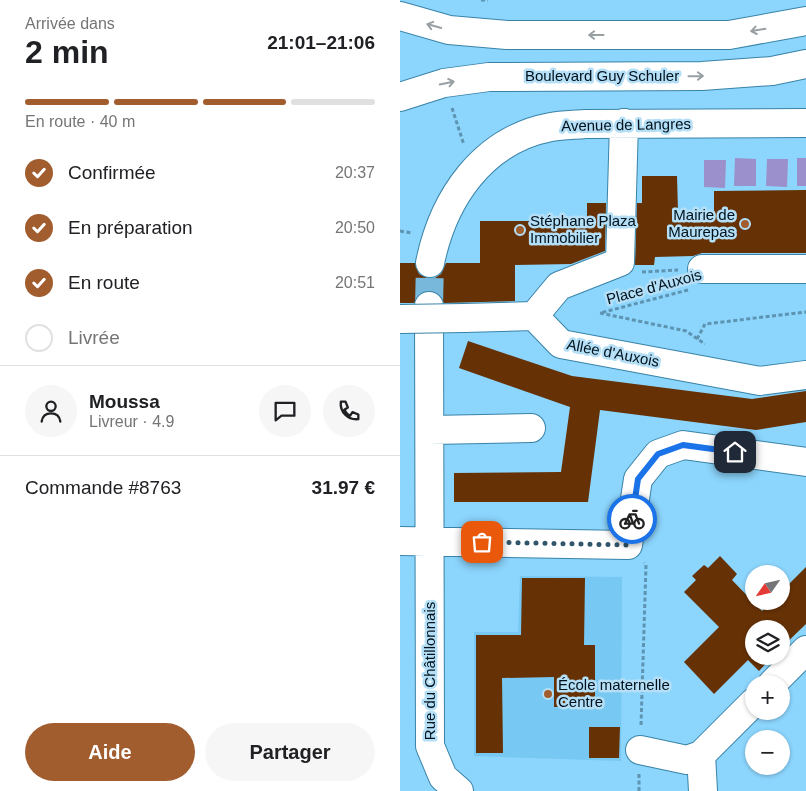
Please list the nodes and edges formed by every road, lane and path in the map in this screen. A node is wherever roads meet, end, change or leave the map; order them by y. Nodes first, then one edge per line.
1 (481, 0) edge
2 (488, 0) edge
3 (400, 16) edge
4 (806, 21) edge
5 (806, 64) edge
6 (400, 97) edge
7 (624, 122) junction
8 (806, 123) edge
9 (430, 263) tunnel mouth
10 (605, 268) junction
11 (708, 269) junction
12 (806, 269) edge
13 (428, 306) tunnel mouth
14 (806, 312) edge
15 (534, 316) junction
16 (400, 319) edge
17 (697, 339) junction
18 (714, 346) dead end
19 (806, 375) edge
20 (531, 428) dead end
21 (430, 430) junction
22 (806, 462) edge
23 (400, 541) edge
24 (429, 541) junction
25 (628, 545) junction
26 (806, 650) edge
27 (781, 675) edge
28 (745, 711) edge
29 (640, 750) junction
30 (701, 754) junction
31 (459, 791) edge
32 (639, 791) edge
33 (703, 791) edge

1 - 2 path
4 -> 3 street
6 -> 5 street, Boulevard Guy Schuler
7 - 8 street, Avenue de Langres
7 - 9 street, Avenue de Langres
7 - 10 street
10 - 11 path, Place d'Auxois
10 - 15 street
11 - 12 street
11 - 17 path, Place d'Auxois
13 - 21 street
14 - 17 path
15 - 16 street, bridge
15 - 19 street, Allée d'Auxois
17 - 18 path, Place d'Auxois
20 - 21 street
21 - 24 street
22 - 25 street
23 - 24 street
24 - 25 street
24 - 31 street, Rue du Châtillonnais
25 - 29 path
26 - 27 street
28 - 30 street
29 - 30 street
29 - 32 path
30 - 33 street

